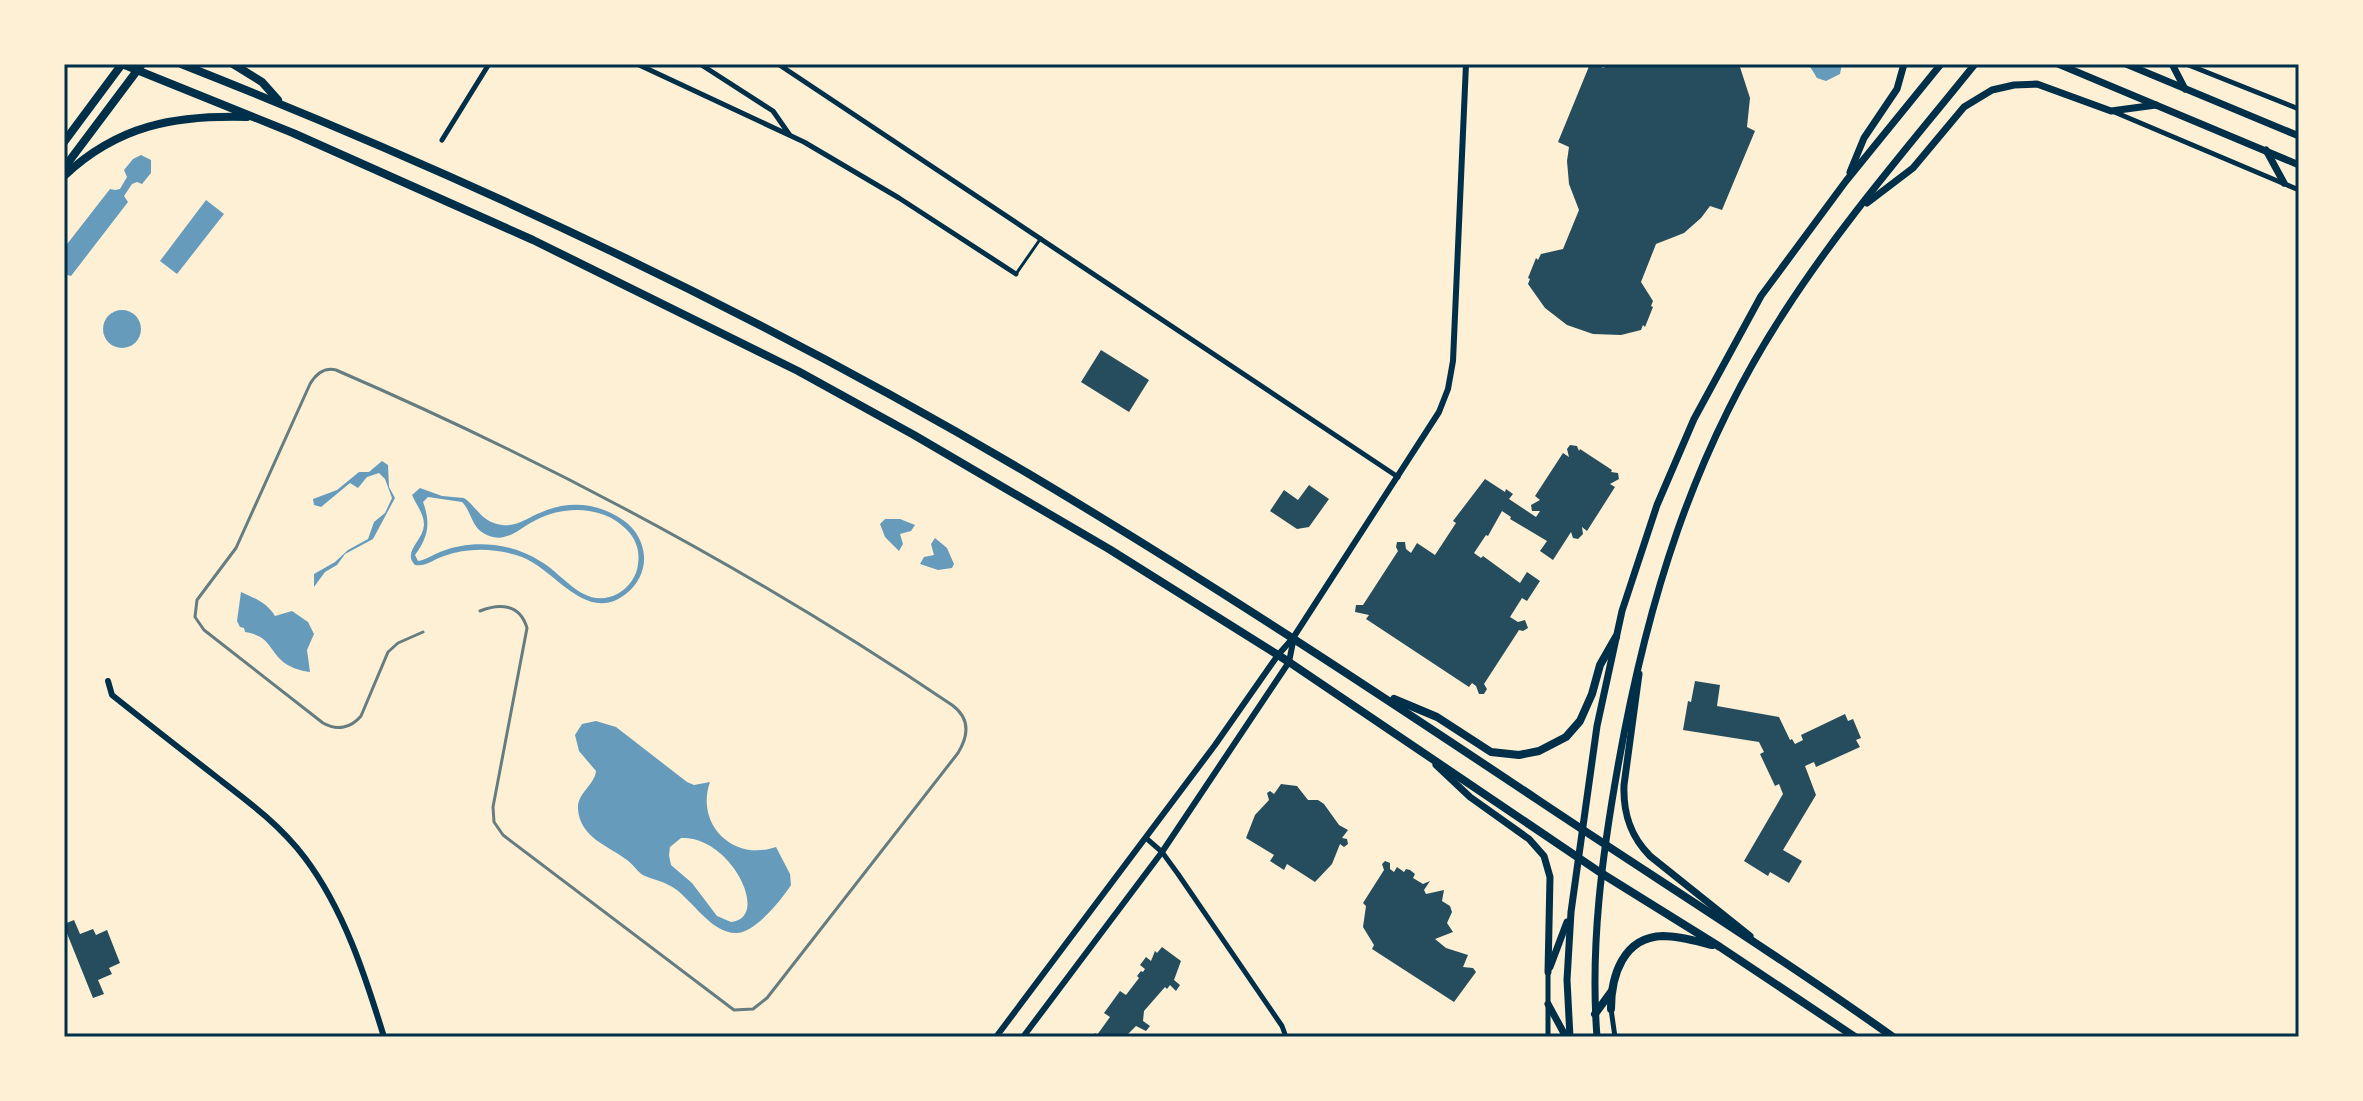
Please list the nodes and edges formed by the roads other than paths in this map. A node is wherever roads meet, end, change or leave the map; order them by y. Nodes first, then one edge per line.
1 (122, 64) edge
2 (181, 64) edge
3 (233, 64) edge
4 (489, 64) edge
5 (637, 64) edge
6 (700, 64) edge
7 (778, 64) edge
8 (1466, 64) edge
9 (1904, 64) edge
10 (1941, 64) edge
11 (1975, 64) edge
12 (2058, 64) edge
13 (2126, 64) edge
14 (2172, 64) edge
15 (2186, 64) edge
16 (141, 68) edge
17 (2185, 89) junction
18 (281, 103) junction
19 (2156, 105) junction
20 (2299, 109) edge
21 (2111, 111) junction
22 (256, 117) junction
23 (790, 135) junction
24 (2299, 136) edge
25 (442, 140) dead end
26 (64, 142) edge
27 (2266, 150) junction
28 (2299, 165) edge
29 (64, 168) edge
30 (64, 176) edge
31 (1846, 181) junction
32 (2284, 183) junction
33 (2299, 190) edge
34 (1856, 212) junction
35 (1041, 238) junction
36 (1016, 274) joint
37 (1399, 478) junction
38 (1616, 637) junction
39 (1293, 638) junction
40 (1640, 652) junction
41 (1278, 655) junction
42 (1289, 662) junction
43 (108, 681) dead end
44 (1375, 692) junction
45 (1432, 760) junction
46 (1582, 829) junction
47 (1146, 838) junction
48 (1605, 844) junction
49 (1162, 852) junction
50 (1578, 857) junction
51 (1601, 873) junction
52 (1571, 912) junction
53 (1720, 947) junction
54 (1770, 953) junction
55 (1548, 972) junction
56 (1611, 992) junction
57 (1548, 1004) junction
58 (1611, 1009) joint
59 (1595, 1014) junction
60 (1597, 1032) edge
61 (384, 1037) edge
62 (996, 1037) edge
63 (1023, 1037) edge
64 (1286, 1037) edge
65 (1548, 1037) edge
66 (1568, 1037) edge
67 (1607, 1037) edge
68 (1615, 1037) edge
69 (1855, 1037) edge
70 (1893, 1037) edge

1 - 16 main road
1 - 26 main road
2 - 18 main road
3 - 18 main road
4 - 25 street
5 - 23 street
6 - 23 street
7 - 35 street
8 - 37 street
9 - 31 main road
10 - 31 main road
11 - 34 main road
12 - 19 main road
13 - 17 main road
14 - 17 main road
15 - 20 street
16 - 22 main road
16 - 29 main road
17 - 24 main road
18 - 39 main road
19 - 21 main road
19 - 27 main road
21 - 32 street
21 - 34 main road
22 - 30 main road
22 - 41 main road
23 - 36 street
27 - 28 main road
27 - 32 main road
31 - 38 main road
32 - 33 street
34 - 40 main road
35 - 36 lane
35 - 37 street
37 - 39 street
38 - 44 main road
38 - 46 main road
39 - 41 street
39 - 42 street
39 - 44 main road
40 - 48 main road
40 - 54 main road
41 - 42 main road
41 - 47 street
42 - 45 main road
42 - 49 street
43 - 61 street
44 - 46 main road
45 - 50 main road
45 - 55 main road
46 - 48 main road
46 - 50 main road
47 - 49 street
47 - 62 street
48 - 51 main road
48 - 54 main road
49 - 63 street
49 - 64 street
50 - 51 main road
50 - 52 main road
51 - 53 main road
51 - 59 main road
52 - 55 main road
52 - 66 main road
53 - 56 main road
53 - 69 main road
54 - 70 main road
55 - 57 street
56 - 58 main road
56 - 59 main road
57 - 65 street
57 - 66 main road
58 - 68 street
59 - 60 main road
60 - 67 main road

